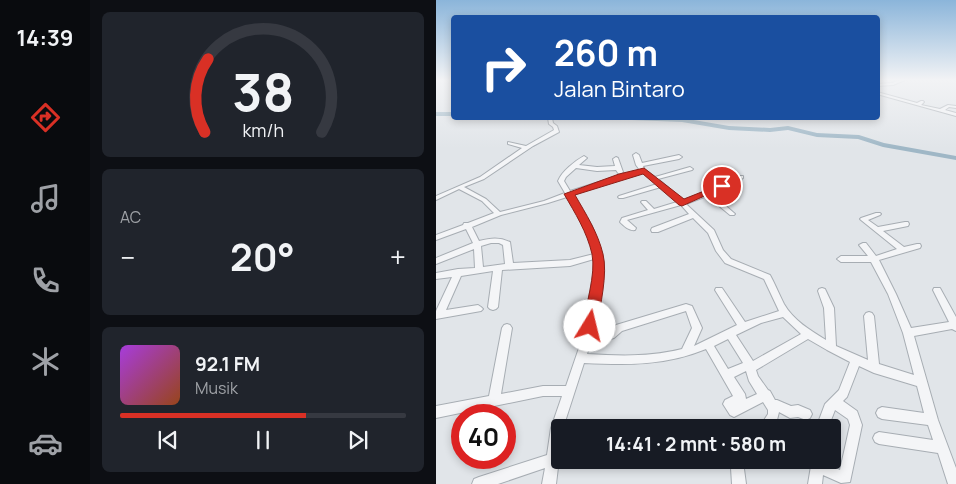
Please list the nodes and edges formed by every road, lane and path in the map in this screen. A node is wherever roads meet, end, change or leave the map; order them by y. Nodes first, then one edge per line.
1 (918, 103) edge
2 (956, 108) edge
3 (942, 111) junction
4 (956, 115) edge
5 (550, 120) edge
6 (510, 143) dead end
7 (526, 148) junction
8 (636, 155) dead end
9 (679, 157) dead end
10 (584, 158) dead end
11 (616, 159) dead end
12 (574, 166) junction
13 (619, 168) junction
14 (642, 168) junction
15 (690, 169) dead end
16 (622, 176) junction
17 (741, 177) dead end
18 (654, 179) junction
19 (662, 185) junction
20 (459, 187) junction
21 (708, 193) junction
22 (569, 194) junction
23 (621, 197) dead end
24 (436, 198) edge
25 (644, 202) dead end
26 (682, 203) junction
27 (652, 211) junction
28 (499, 214) junction
29 (732, 214) dead end
30 (878, 214) dead end
31 (693, 215) junction
32 (905, 224) dead end
33 (467, 225) junction
34 (632, 228) dead end
35 (655, 230) dead end
36 (877, 230) junction
37 (436, 238) edge
38 (477, 244) junction
39 (863, 245) dead end
40 (917, 246) dead end
41 (903, 250) junction
42 (598, 255) junction
43 (841, 259) dead end
44 (874, 259) junction
45 (436, 261) edge
46 (509, 266) junction
47 (498, 267) junction
48 (478, 270) junction
49 (458, 272) junction
50 (436, 276) edge
51 (719, 290) dead end
52 (937, 290) dead end
53 (822, 291) dead end
54 (493, 307) dead end
55 (478, 308) dead end
56 (785, 313) junction
57 (437, 315) edge
58 (869, 316) dead end
59 (955, 325) edge
60 (743, 326) junction
61 (507, 328) dead end
62 (908, 333) junction
63 (730, 334) junction
64 (809, 334) junction
65 (586, 342) junction
66 (708, 344) junction
67 (831, 346) junction
68 (685, 352) junction
69 (581, 358) junction
70 (856, 360) junction
71 (750, 367) junction
72 (874, 368) junction
73 (727, 376) junction
74 (921, 382) junction
75 (568, 391) junction
76 (766, 395) junction
77 (494, 400) junction
78 (835, 403) junction
79 (774, 409) junction
80 (436, 412) edge
81 (882, 413) dead end
82 (806, 414) dead end
83 (560, 419) edge
84 (771, 419) edge
85 (825, 419) edge
86 (932, 420) junction
87 (879, 438) dead end
88 (942, 448) junction
89 (551, 460) edge
90 (551, 469) edge
91 (737, 469) edge
92 (816, 469) edge
93 (827, 469) edge
94 (479, 484) edge
95 (549, 484) edge
96 (739, 484) edge
97 (814, 484) edge
98 (955, 484) edge

1 - 3 street
2 - 3 street
3 - 4 street
5 - 7 street
6 - 7 street
7 - 20 street
8 - 14 street
9 - 14 street
10 - 12 street
11 - 13 street
12 - 13 street
12 - 22 street
13 - 16 street
14 - 16 street
14 - 18 street
15 - 18 street
16 - 22 street
17 - 21 street
18 - 19 street
19 - 23 street
19 - 26 street
20 - 24 street
20 - 28 street
21 - 26 street
21 - 29 street
22 - 28 street
22 - 42 street
25 - 27 street
26 - 27 street
26 - 31 street
27 - 34 street
28 - 33 street
30 - 36 street
31 - 35 street
31 - 56 street
32 - 36 street
33 - 37 street
33 - 38 street
36 - 41 street
38 - 45 street
38 - 46 street
38 - 48 street
39 - 44 street
40 - 41 street
41 - 44 street
42 - 46 street
42 - 65 street
43 - 44 street
44 - 62 street
46 - 47 street
47 - 48 street
47 - 54 street
48 - 49 street
49 - 50 street
49 - 57 street
51 - 60 street
52 - 59 street
53 - 67 street
55 - 57 street
56 - 60 street
56 - 64 street
58 - 72 street
59 - 62 street
60 - 63 street
61 - 77 street
62 - 74 street
63 - 66 street
63 - 71 street
64 - 67 street
64 - 71 street
65 - 68 street
65 - 69 street
66 - 68 street
66 - 73 street
67 - 70 street
68 - 69 street
69 - 75 street
70 - 72 street
70 - 78 street
71 - 73 street
71 - 76 street
72 - 74 street
73 - 76 street
74 - 86 street
75 - 77 street
75 - 83 street
76 - 79 street
77 - 80 street
78 - 85 street
78 - 93 street
79 - 82 street
79 - 84 street
81 - 86 street
86 - 88 street
87 - 88 street
88 - 98 street
89 - 94 street
90 - 95 street
91 - 96 street
92 - 97 street

